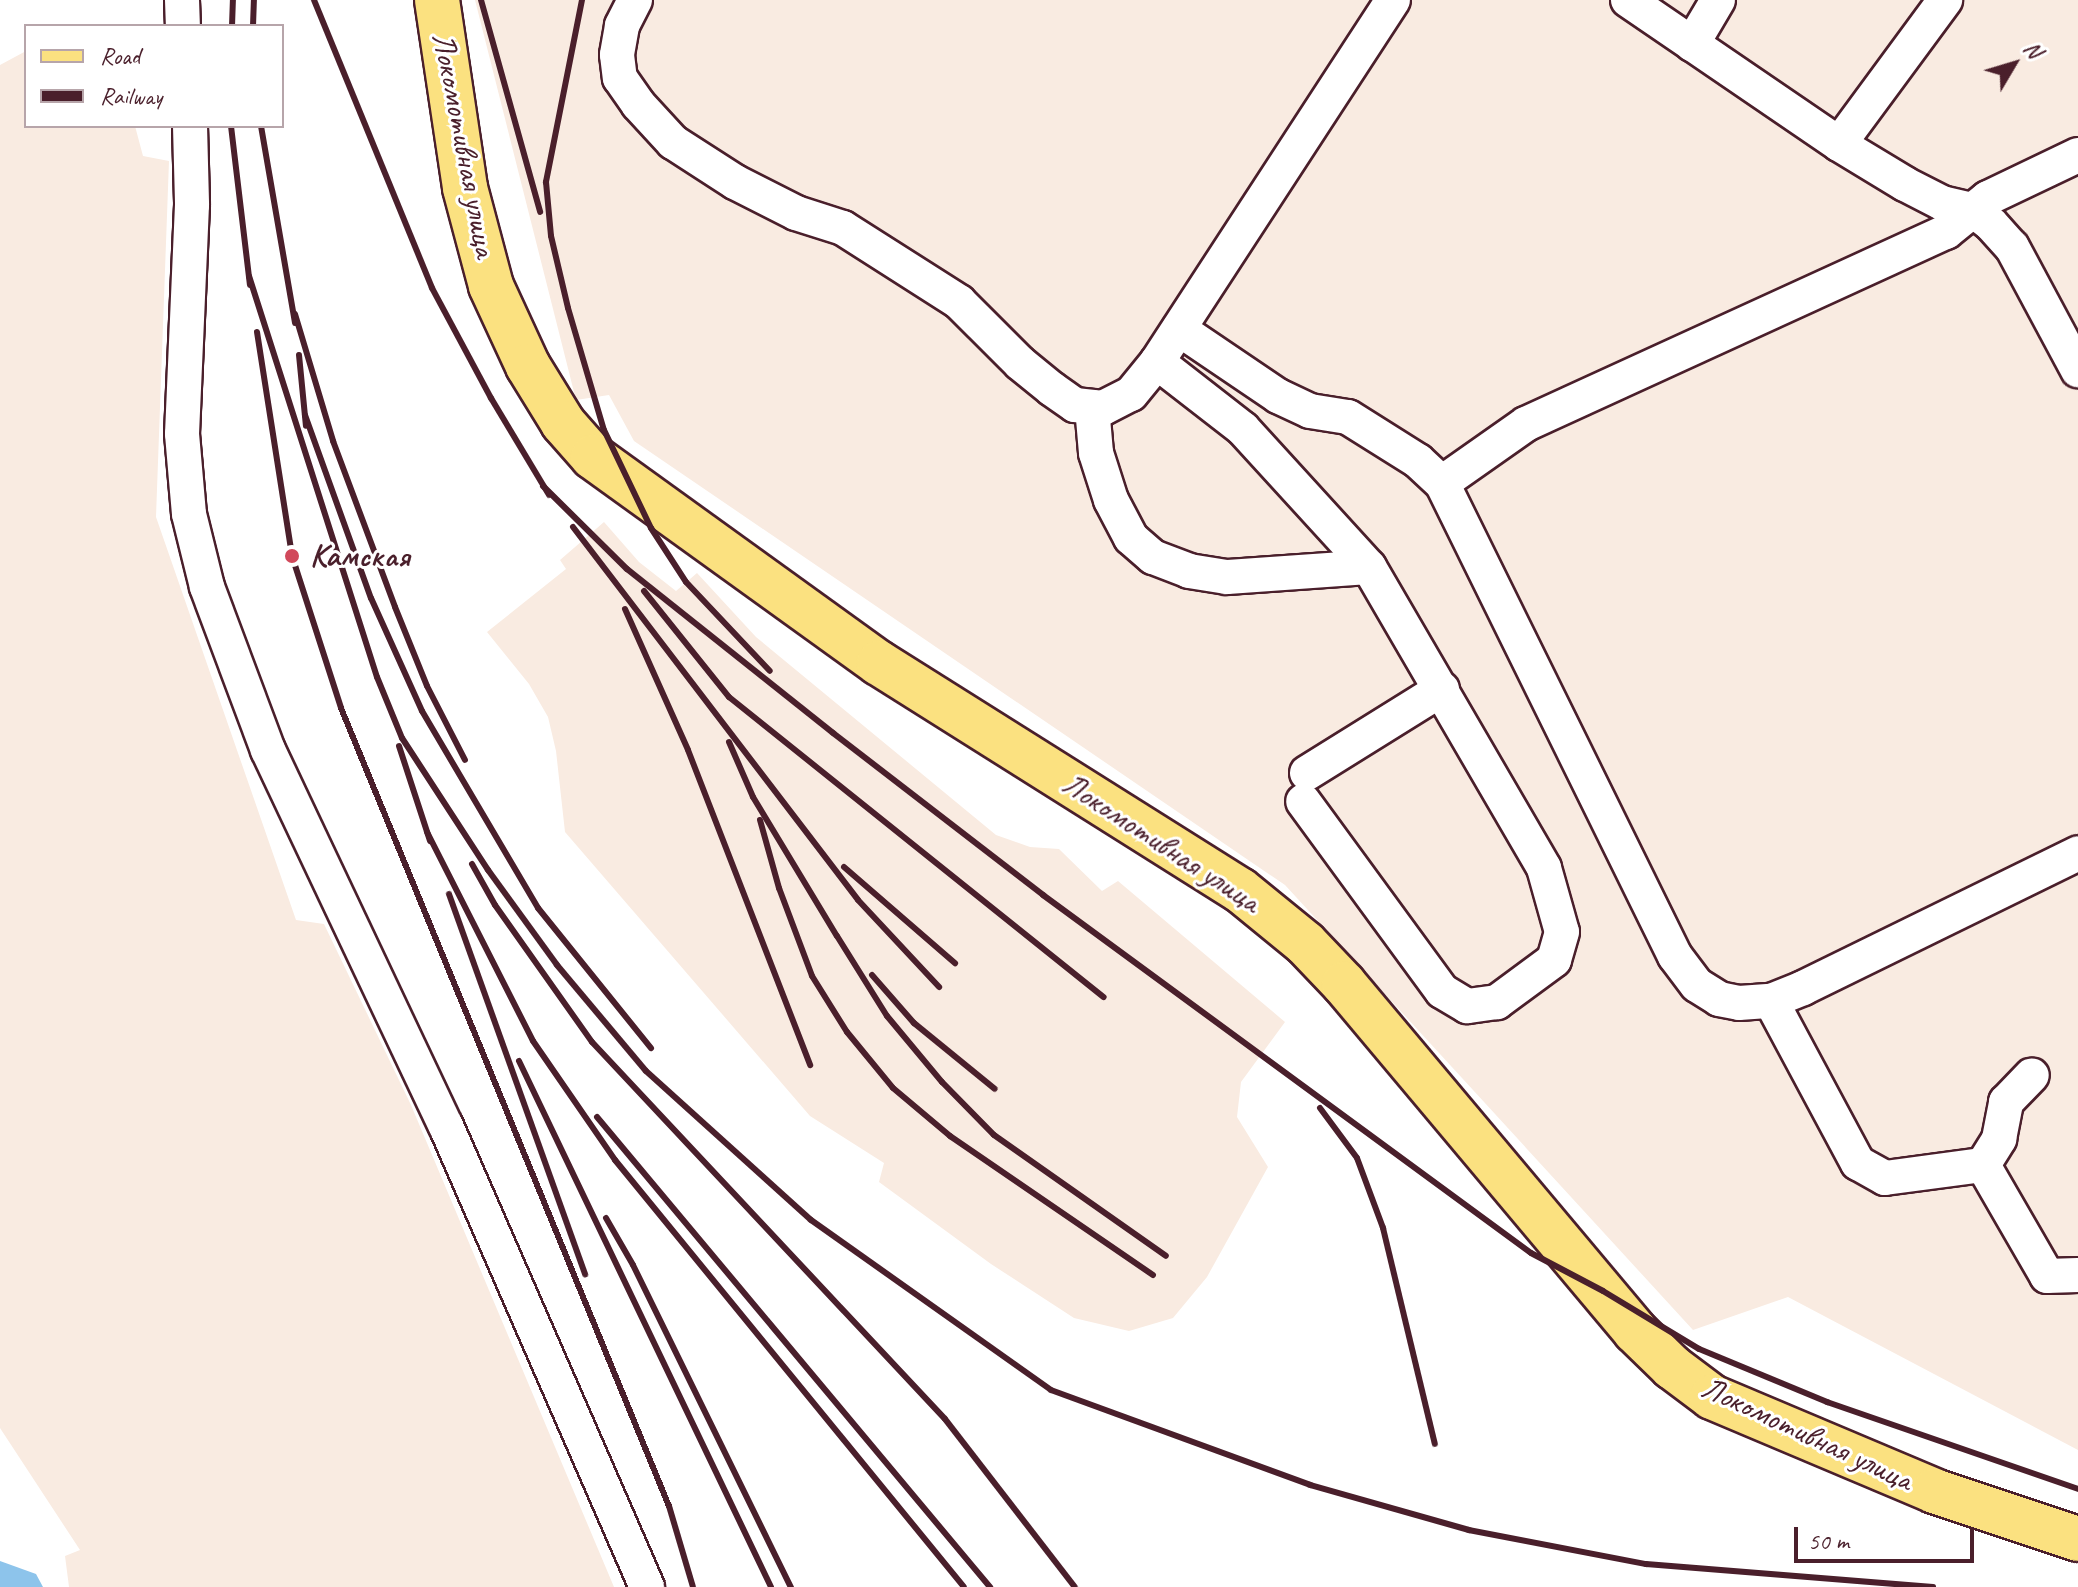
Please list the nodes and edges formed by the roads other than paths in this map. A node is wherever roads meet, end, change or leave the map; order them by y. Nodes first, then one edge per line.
1 (182, 0) edge
2 (437, 0) edge
3 (635, 0) edge
4 (1393, 0) edge
5 (1628, 0) edge
6 (1718, 0) edge
7 (1945, 0) edge
8 (183, 24) edge
9 (1692, 44) junction
10 (190, 128) edge
11 (1839, 144) junction
12 (2078, 155) edge
13 (1973, 210) junction
14 (1179, 329) junction
15 (1157, 362) junction
16 (2078, 370) edge
17 (1092, 407) junction
18 (1442, 483) junction
19 (1369, 567) junction
20 (1442, 689) junction
21 (2078, 853) edge
22 (1771, 1001) junction
23 (2032, 1075) dead end
24 (1983, 1165) junction
25 (2078, 1275) edge
26 (2078, 1539) edge
27 (647, 1587) edge

1 - 8 street
2 - 26 main road, Локомотивная улица
3 - 17 street
4 - 14 street
5 - 9 street
6 - 9 street
7 - 11 street
9 - 11 street
10 - 27 street
11 - 13 street
12 - 13 street
13 - 16 street
13 - 18 street
14 - 15 street
14 - 18 street
15 - 17 street
15 - 19 street
17 - 19 street
18 - 22 street
19 - 20 street
20 - 20 street
21 - 22 street
22 - 24 street
23 - 24 street
24 - 25 street

